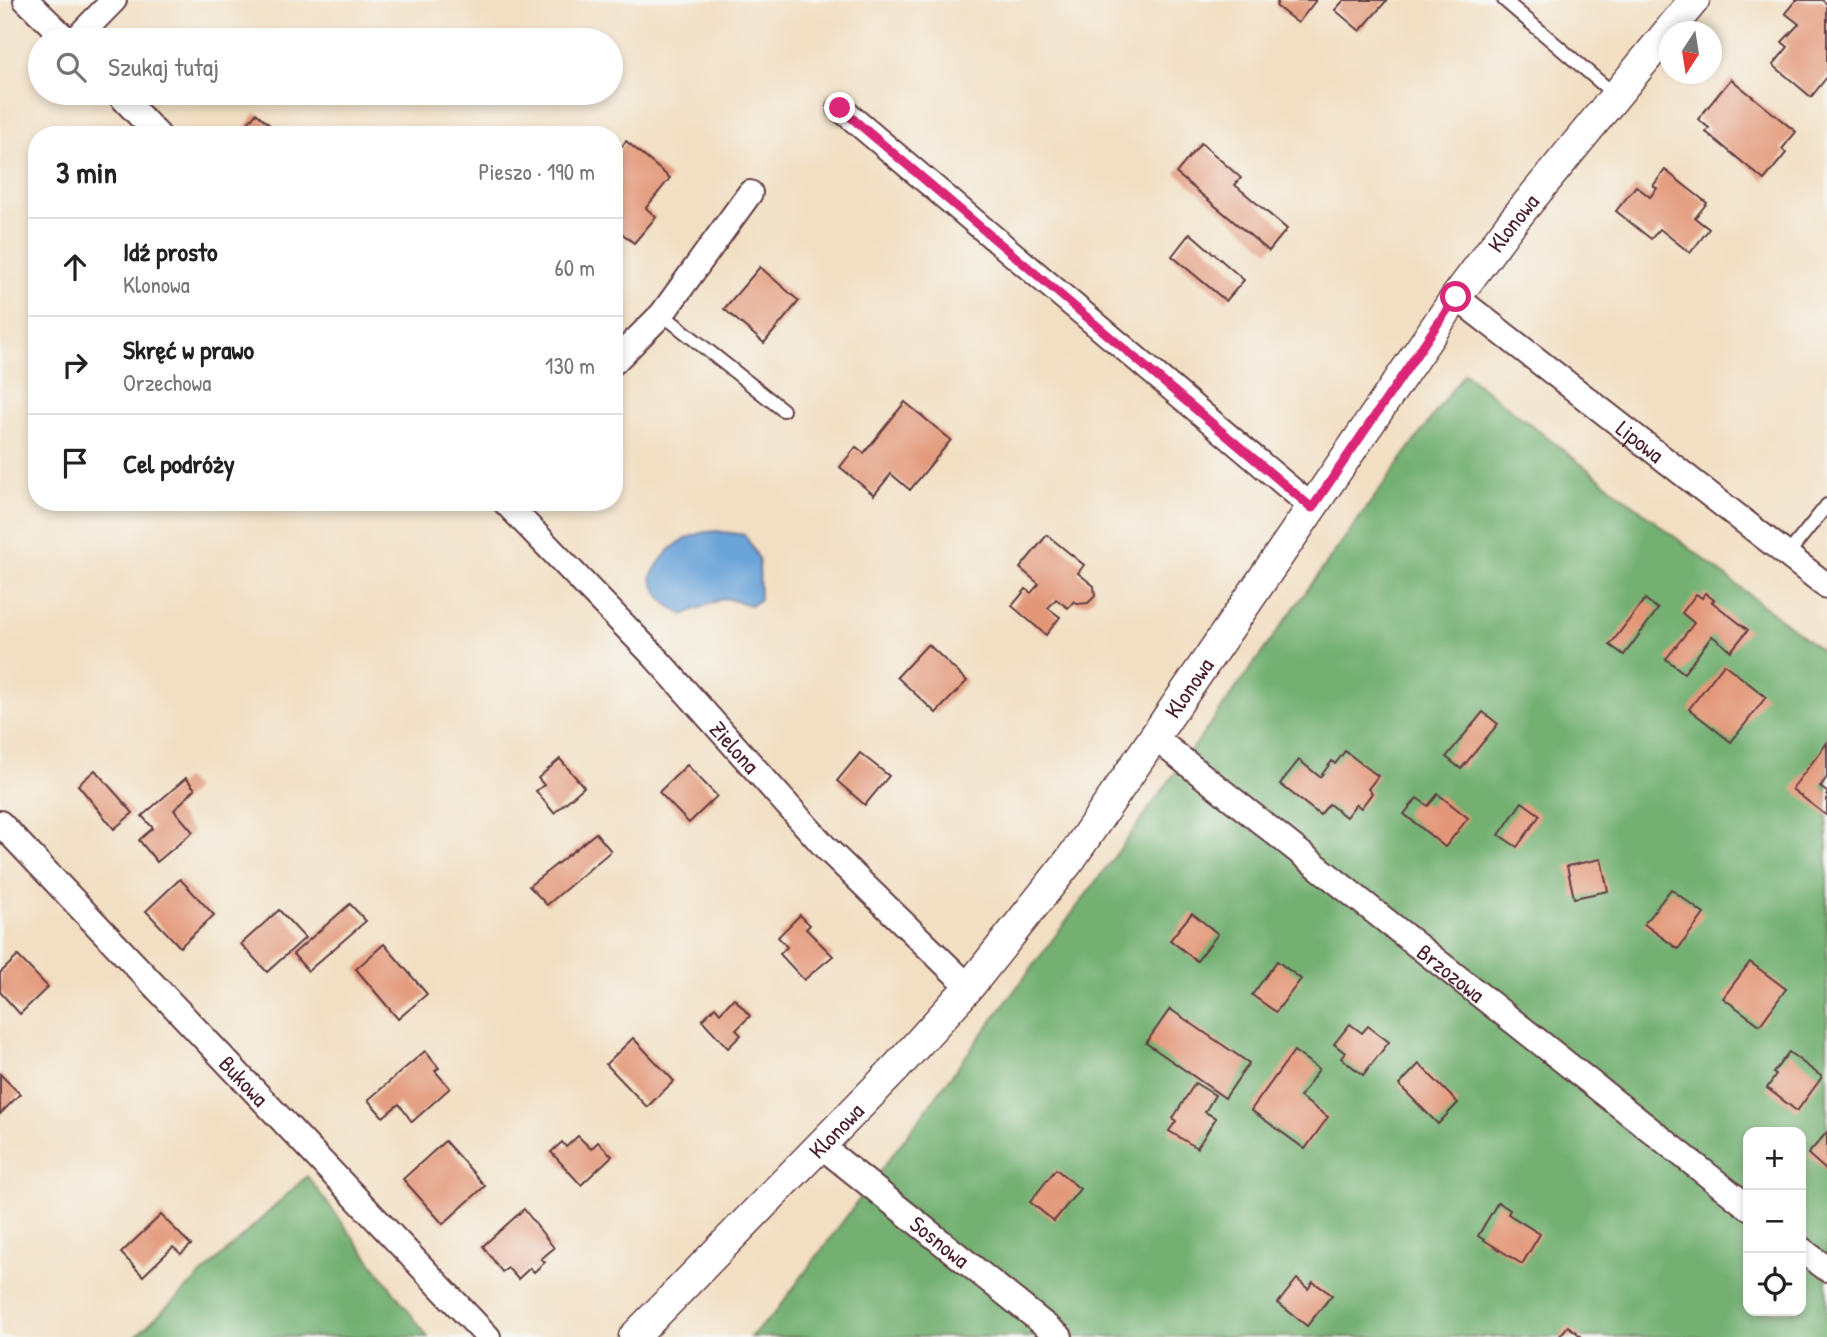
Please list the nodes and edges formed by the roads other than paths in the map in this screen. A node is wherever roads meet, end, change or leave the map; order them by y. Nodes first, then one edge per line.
1 (26, 0) edge
2 (114, 0) edge
3 (1504, 0) edge
4 (1694, 0) edge
5 (55, 28) edge
6 (87, 28) edge
7 (1615, 95) junction
8 (129, 105) edge
9 (840, 108) dead end
10 (149, 126) edge
11 (750, 192) dead end
12 (1456, 297) junction
13 (662, 314) junction
14 (623, 353) edge
15 (783, 410) dead end
16 (1827, 506) edge
17 (1312, 508) junction
18 (514, 511) edge
19 (1787, 555) junction
20 (1827, 586) edge
21 (1155, 738) junction
22 (0, 823) edge
23 (969, 987) junction
24 (820, 1145) junction
25 (1743, 1203) edge
26 (1806, 1252) edge
27 (1827, 1269) edge
28 (488, 1337) edge
29 (634, 1337) edge
30 (1060, 1337) edge

1 - 5 street
2 - 6 street
3 - 7 lane
4 - 7 street, Klonowa
7 - 12 street, Klonowa
8 - 10 street
9 - 17 street
11 - 13 street
12 - 17 street, Klonowa
12 - 19 street, Lipowa
13 - 14 street
13 - 15 lane
16 - 19 lane
17 - 21 street, Klonowa
18 - 23 street, Zielona
19 - 20 street, Lipowa
21 - 23 street, Klonowa
21 - 25 street, Brzozowa
22 - 28 street, Bukowa
23 - 24 street, Klonowa
24 - 29 street, Klonowa
24 - 30 street, Sosnowa
26 - 27 street

